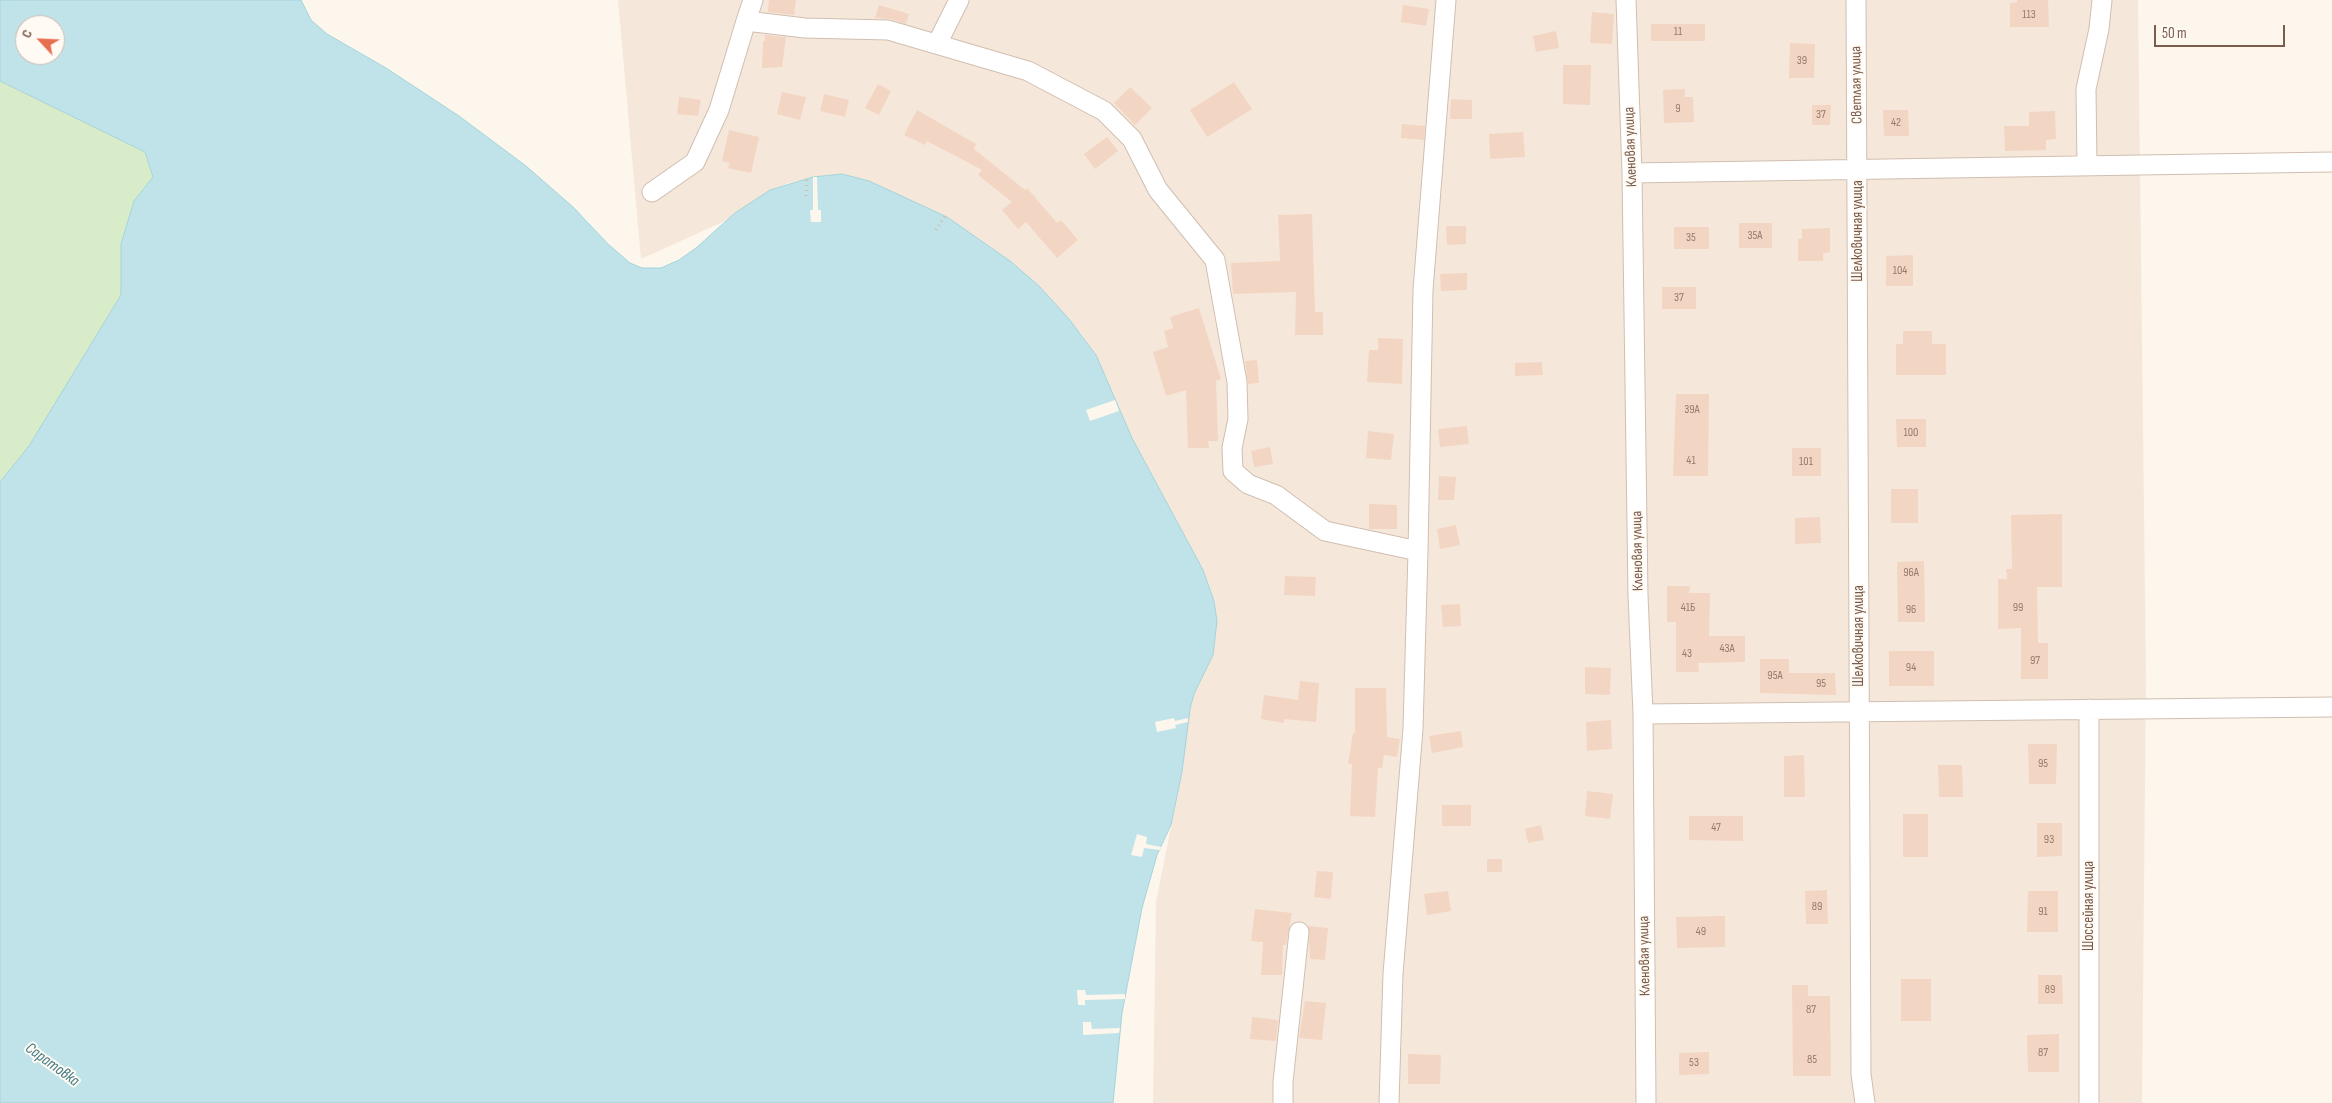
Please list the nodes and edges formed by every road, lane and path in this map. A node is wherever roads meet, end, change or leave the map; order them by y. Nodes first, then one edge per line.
1 (753, 0) edge
2 (959, 0) edge
3 (1446, 0) edge
4 (1626, 0) edge
5 (1856, 0) edge
6 (2102, 0) edge
7 (746, 21) junction
8 (937, 44) junction
9 (2332, 162) edge
10 (2087, 166) junction
11 (1858, 170) junction
12 (1632, 173) junction
13 (807, 179) dead end
14 (652, 192) dead end
15 (806, 196) dead end
16 (945, 216) dead end
17 (936, 230) dead end
18 (1418, 551) junction
19 (2332, 707) edge
20 (2089, 709) junction
21 (1860, 712) junction
22 (1643, 714) junction
23 (1299, 932) dead end
24 (1282, 1103) edge
25 (1389, 1103) edge
26 (1646, 1103) edge
27 (1865, 1103) edge
28 (2089, 1103) edge

1 - 7 street
2 - 8 street
3 - 18 street
4 - 12 street, Кленовая улица
5 - 11 street, Светлая улица
6 - 10 street
7 - 8 street
7 - 14 street
8 - 18 street
9 - 10 street
10 - 11 street
11 - 12 street
11 - 21 street, Шелковичная улица
12 - 22 street, Кленовая улица
13 - 15 path
16 - 17 path
18 - 25 street
19 - 20 street
20 - 21 street
20 - 28 street, Шоссейная улица
21 - 22 street
21 - 27 street, Шелковичная улица
22 - 26 street, Кленовая улица
23 - 24 street

